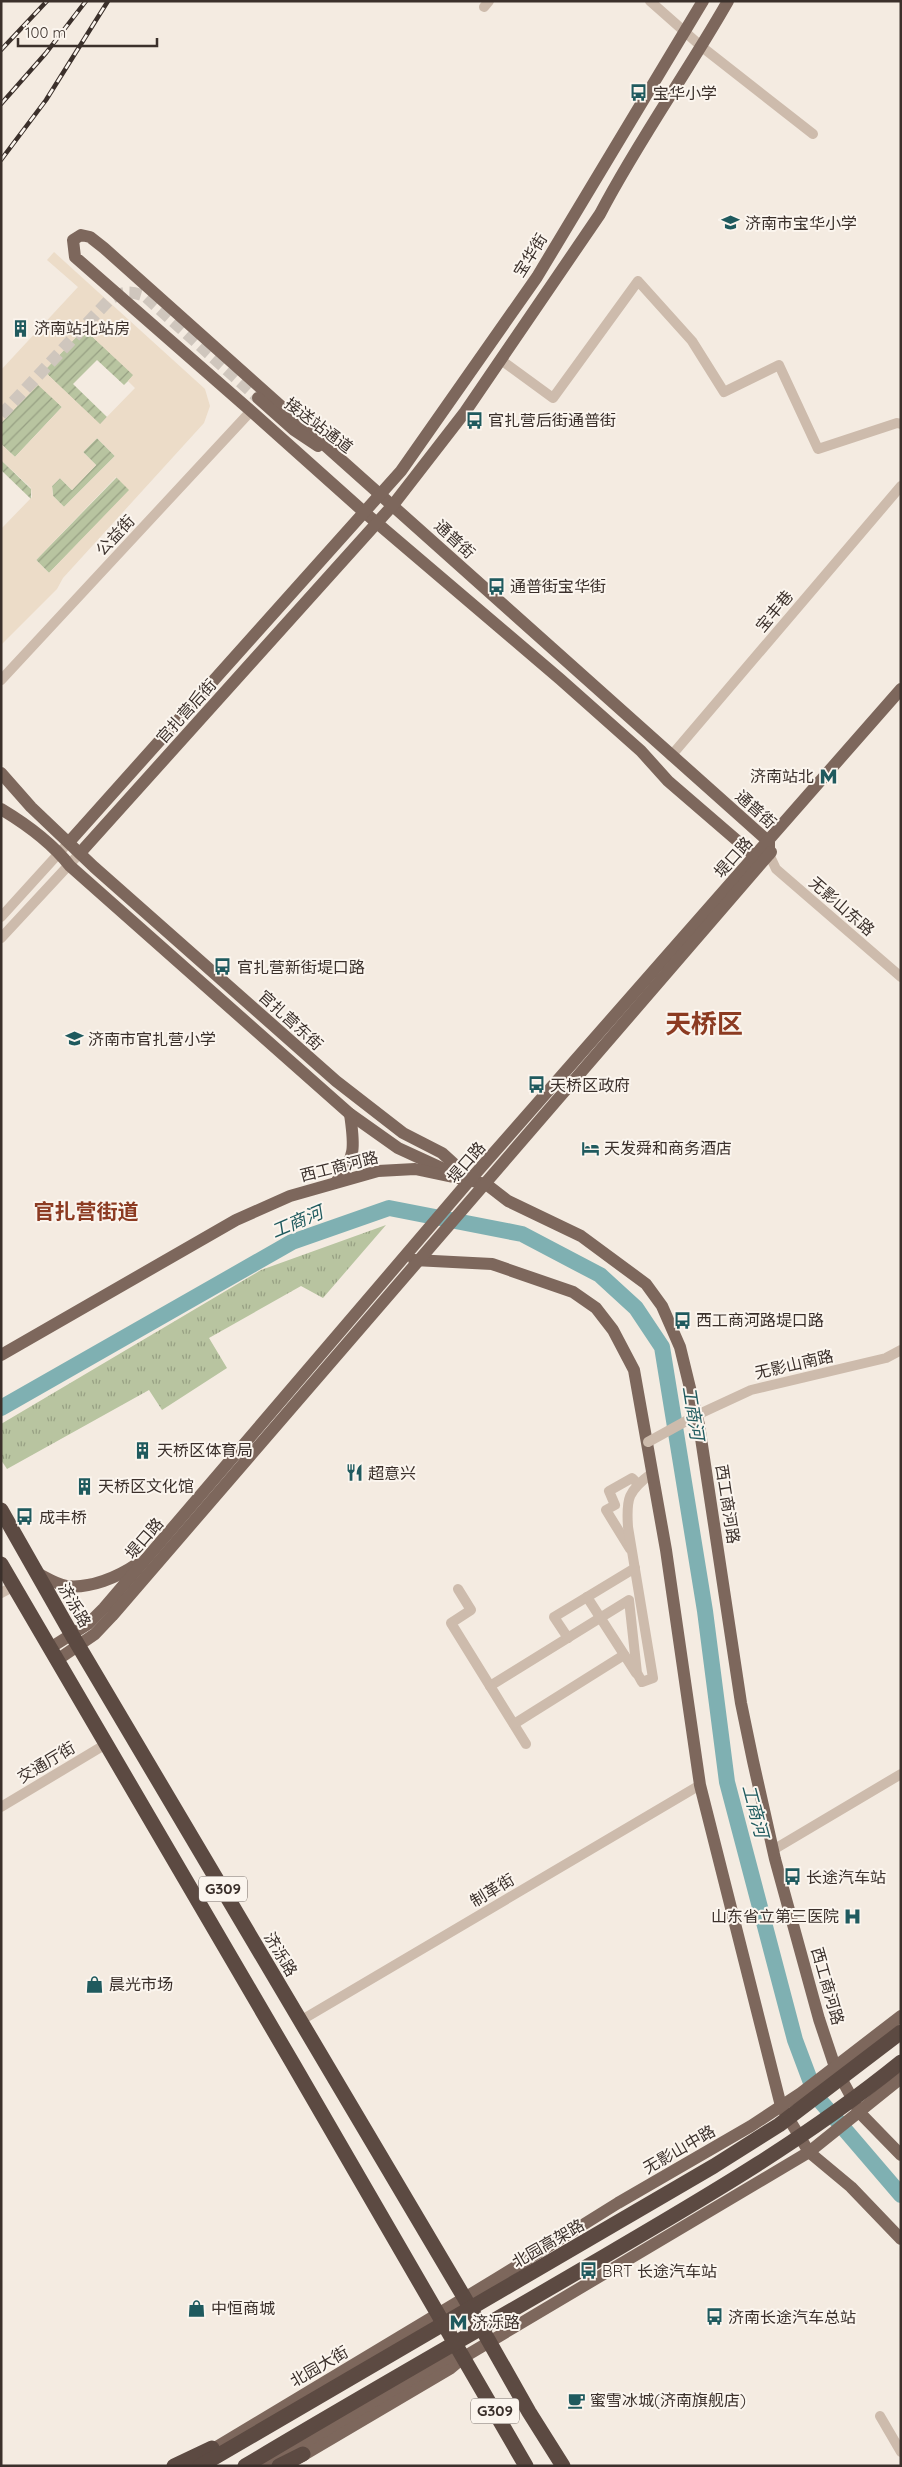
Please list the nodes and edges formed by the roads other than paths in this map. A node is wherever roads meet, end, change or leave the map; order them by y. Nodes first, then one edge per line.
1 (650, 1) edge
2 (703, 1) edge
3 (728, 1) edge
4 (685, 32) junction
5 (702, 47) junction
6 (813, 134) dead end
7 (501, 360) junction
8 (258, 398) tunnel mouth
9 (252, 410) junction
10 (901, 424) edge
11 (361, 476) junction
12 (901, 486) edge
13 (381, 494) junction
14 (393, 506) junction
15 (364, 512) junction
16 (377, 523) junction
17 (1, 680) edge
18 (901, 689) edge
19 (901, 703) edge
20 (671, 756) junction
21 (1, 774) edge
22 (1, 804) edge
23 (1, 809) edge
24 (19, 819) junction
25 (70, 842) junction
26 (769, 848) junction
27 (60, 853) junction
28 (80, 853) junction
29 (755, 857) junction
30 (70, 866) junction
31 (1, 917) edge
32 (1, 938) edge
33 (901, 976) edge
34 (350, 1114) junction
35 (466, 1177) junction
36 (337, 1180) junction
37 (490, 1187) junction
38 (404, 1259) junction
39 (419, 1260) junction
40 (901, 1350) edge
41 (1, 1355) edge
42 (697, 1415) junction
43 (648, 1442) junction
44 (652, 1473) junction
45 (638, 1484) junction
46 (1, 1510) edge
47 (633, 1555) junction
48 (148, 1558) junction
49 (1, 1564) edge
50 (635, 1568) junction
51 (37, 1573) junction
52 (8, 1589) edge
53 (458, 1589) dead end
54 (639, 1593) junction
55 (587, 1597) junction
56 (629, 1600) junction
57 (601, 1618) junction
58 (568, 1638) junction
59 (75, 1641) junction
60 (54, 1654) junction
61 (624, 1655) junction
62 (637, 1673) junction
63 (490, 1686) junction
64 (514, 1724) junction
65 (106, 1744) junction
66 (526, 1744) dead end
67 (901, 1774) edge
68 (700, 1785) junction
69 (1, 1807) edge
70 (773, 1850) junction
71 (901, 2016) edge
72 (300, 2021) junction
73 (901, 2032) edge
74 (901, 2062) edge
75 (830, 2070) junction
76 (901, 2078) edge
77 (786, 2103) junction
78 (856, 2116) junction
79 (808, 2152) junction
80 (901, 2155) edge
81 (901, 2239) edge
82 (464, 2297) junction
83 (437, 2315) junction
84 (489, 2342) junction
85 (464, 2357) junction
86 (880, 2416) dead end
87 (212, 2448) joint
88 (901, 2452) edge
89 (303, 2454) junction
90 (184, 2464) edge
91 (271, 2465) edge
92 (200, 2466) edge
93 (244, 2466) edge
94 (287, 2466) edge
95 (526, 2466) edge
96 (563, 2466) edge

1 - 4 street
2 - 4 main road, 宝华街
3 - 5 main road
4 - 5 street
4 - 13 main road, 宝华街
5 - 6 street
5 - 7 main road
7 - 10 street
7 - 14 main road
8 - 11 main road, 接送站通道
9 - 11 main road
9 - 15 main road
9 - 17 street, 公益街
11 - 13 main road, 通普街
12 - 20 street, 宝丰巷
13 - 14 main road, 通普街
13 - 15 main road, 宝华街
14 - 16 main road, 官扎营后街
14 - 20 main road, 通普街
15 - 16 main road
15 - 25 main road, 官扎营后街
16 - 28 main road, 官扎营后街
16 - 29 main road
18 - 26 main road, 堤口路
19 - 26 main road, 堤口路
20 - 26 main road, 通普街
21 - 25 main road, 官扎营东街
22 - 24 main road
23 - 24 main road, 官扎营东街
24 - 27 main road, 官扎营东街
25 - 27 street, 官扎营后街
25 - 28 main road, 官扎营东街
26 - 29 main road, 堤口路
26 - 33 street, 无影山东路
26 - 37 main road, 堤口路
27 - 30 main road, 官扎营东街
27 - 31 street, 官扎营后街
28 - 30 street, 官扎营后街
28 - 35 main road, 官扎营东街
29 - 35 main road, 堤口路
30 - 32 street, 官扎营后街
30 - 34 main road, 官扎营东街
34 - 35 main road, 官扎营东街
34 - 36 main road
35 - 36 main road, 西工商河路
35 - 37 main road, 西工商河路
35 - 38 main road, 堤口路
36 - 41 main road, 西工商河路
37 - 39 main road, 堤口路
37 - 42 main road, 西工商河路
38 - 39 main road
38 - 48 main road, 堤口路
39 - 43 main road
39 - 59 main road, 堤口路
40 - 42 street, 无影山南路
42 - 43 street, 无影山南路, bridge
42 - 70 main road, 西工商河路
43 - 44 main road
44 - 45 street
44 - 68 main road
45 - 47 street
45 - 47 street
46 - 51 highway, 济泺路 / G309
47 - 50 street
48 - 51 main road
48 - 59 main road, 堤口路
49 - 52 highway, G309
50 - 54 street
50 - 55 street
51 - 59 highway, 济泺路 / G309
52 - 60 highway, G309
53 - 63 street
54 - 56 street
54 - 62 street
55 - 57 street
55 - 58 street
56 - 57 street
56 - 62 street
57 - 58 street
57 - 61 street
58 - 63 street
59 - 60 main road, 堤口路
59 - 72 highway, 济泺路 / G309
60 - 65 highway, G309
61 - 62 street
61 - 64 street
63 - 64 street
64 - 66 street
65 - 69 street, 交通厅街
65 - 83 highway, G309
67 - 70 street
68 - 72 street, 制革街
68 - 77 main road
70 - 75 main road, 西工商河路
71 - 75 main road, 无影山中路
72 - 82 highway, 济泺路 / G309
73 - 92 highway, 北园高架路, bridge
74 - 93 highway, bridge
75 - 77 main road, 无影山中路
75 - 78 main road, 西工商河路
76 - 78 main road
77 - 79 main road
77 - 82 main road, 无影山中路
78 - 79 main road
78 - 80 main road, 西工商河路
79 - 81 main road
79 - 84 main road
82 - 83 main road, 北园大街
82 - 84 highway, 济泺路 / G309
83 - 85 highway, G309
83 - 87 main road, 北园大街
84 - 85 main road
84 - 96 highway, 济泺路 / G309
85 - 89 main road
85 - 91 main road
85 - 95 highway, G309
86 - 88 street
87 - 90 highway
89 - 91 highway
89 - 94 main road

